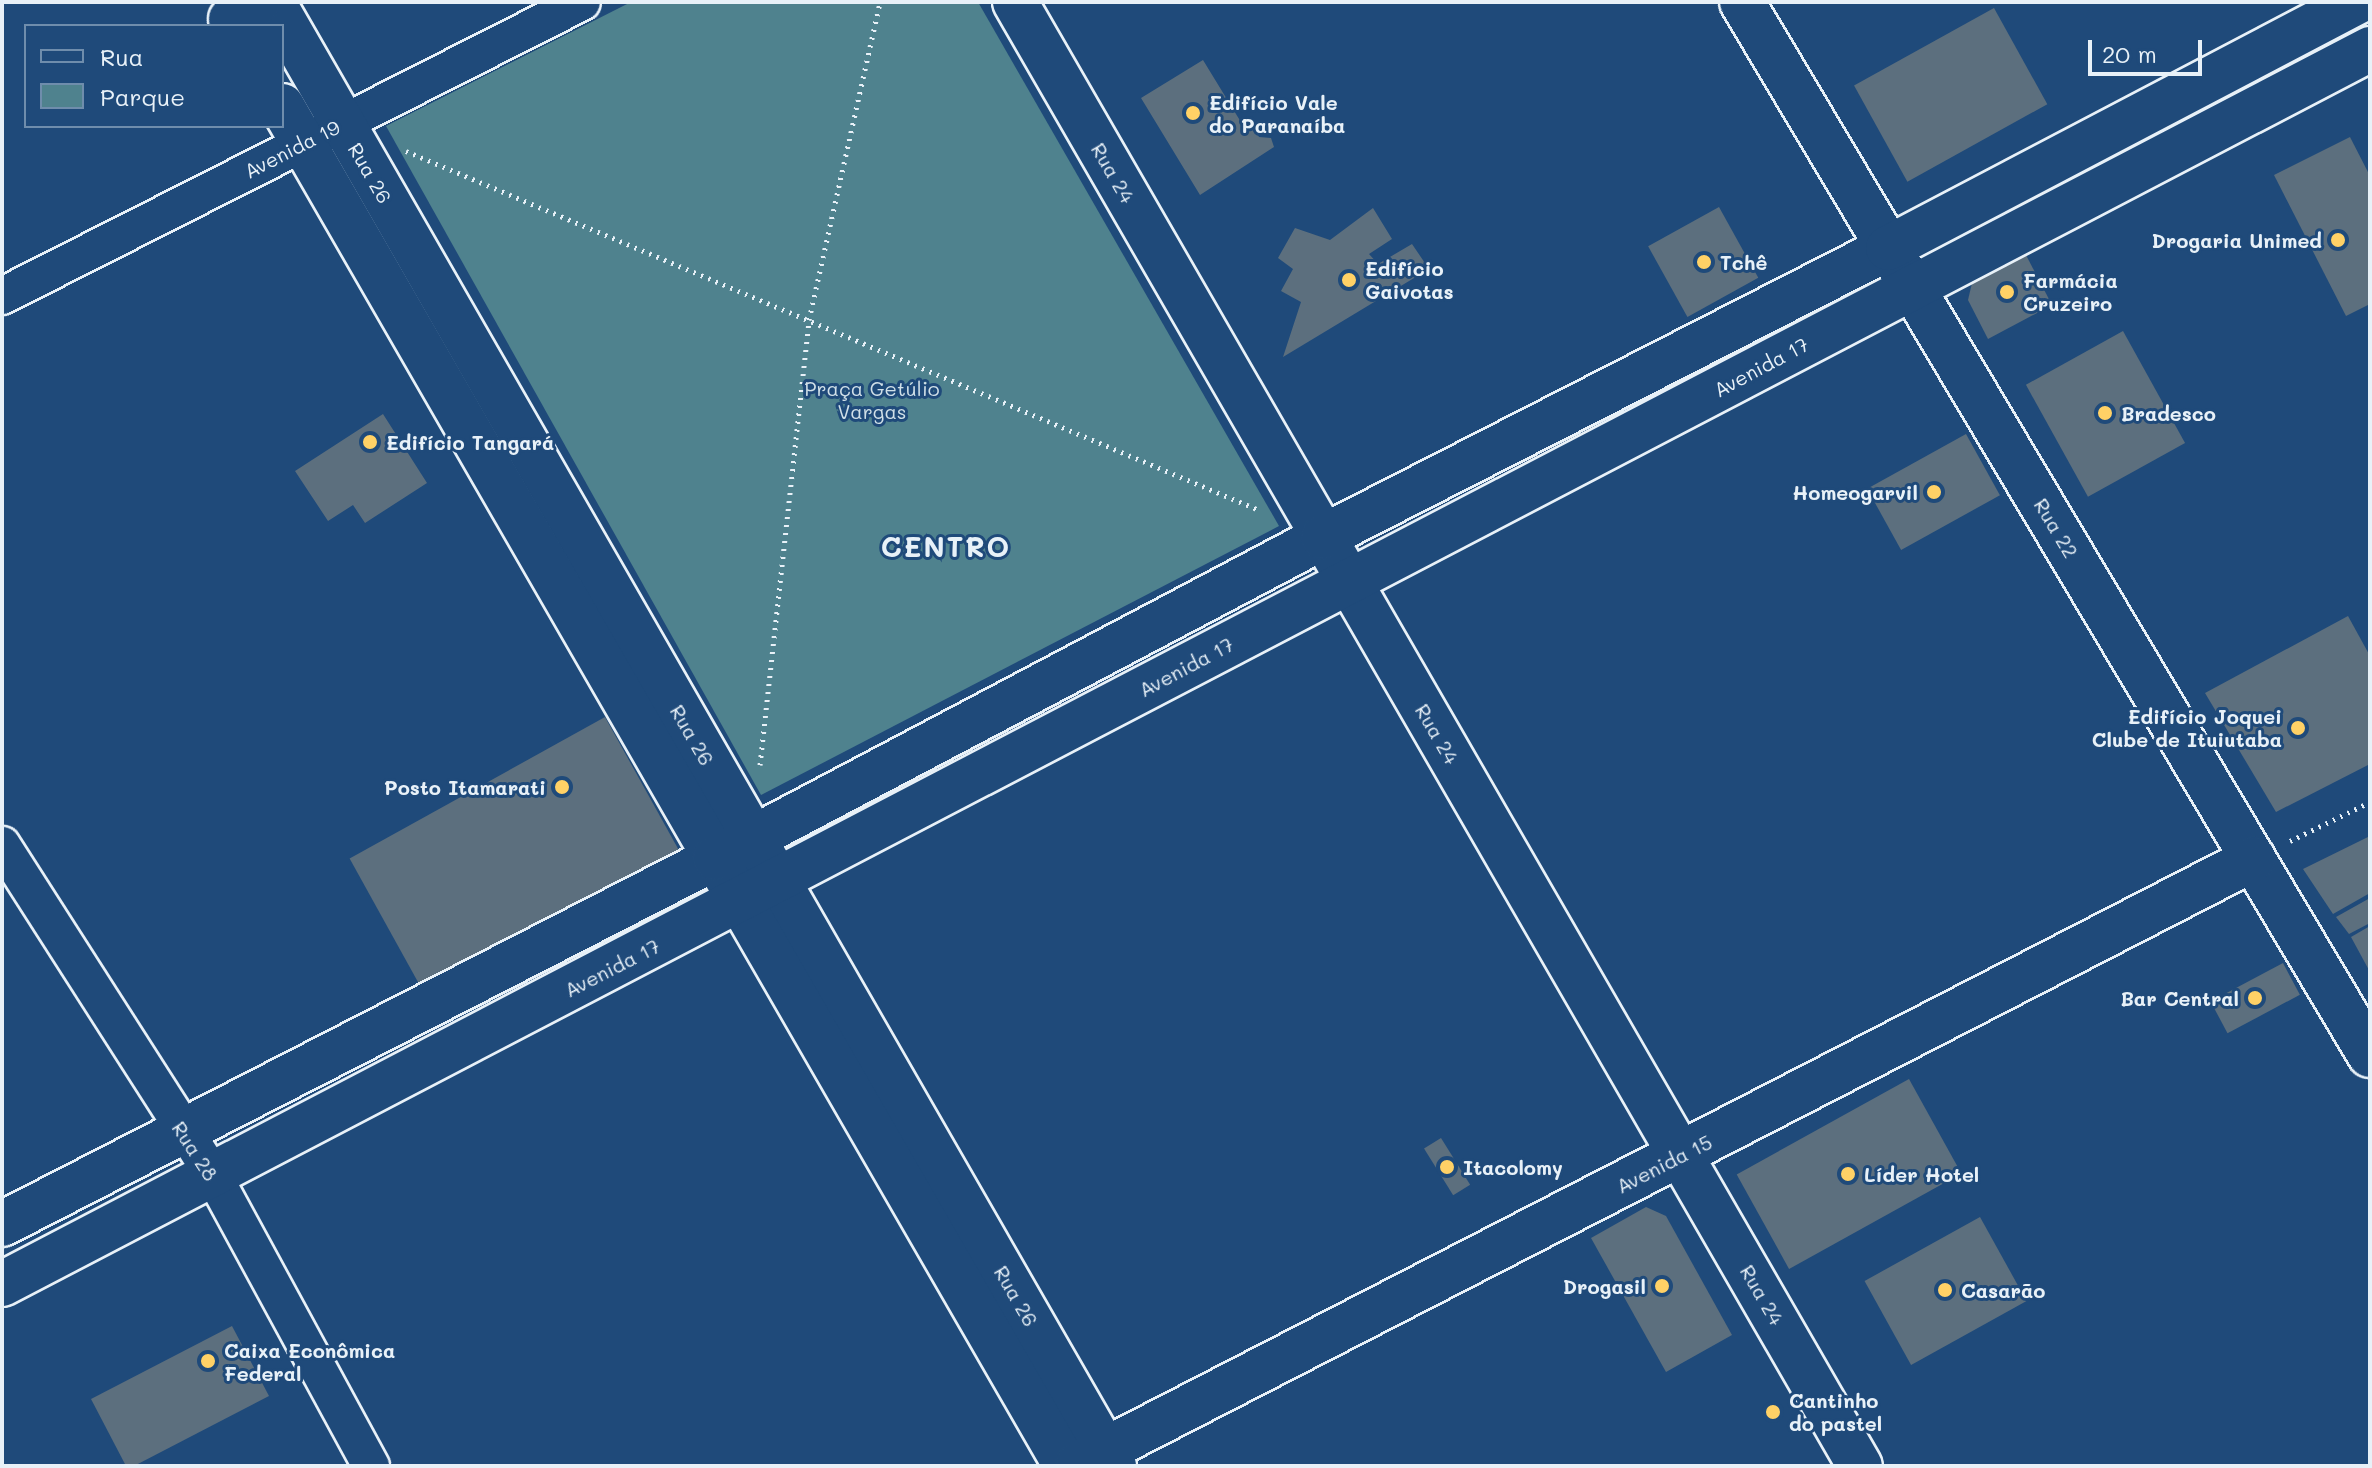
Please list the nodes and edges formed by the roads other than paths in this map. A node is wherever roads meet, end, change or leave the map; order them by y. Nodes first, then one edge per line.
1 (273, 2) edge
2 (582, 2) edge
3 (1015, 2) edge
4 (1742, 2) edge
5 (2357, 2) edge
6 (2370, 49) edge
7 (284, 109) edge
8 (342, 124) junction
9 (304, 143) junction
10 (1888, 248) junction
11 (1912, 288) junction
12 (2, 296) edge
13 (521, 480) junction
14 (1323, 537) junction
15 (1349, 582) junction
16 (1054, 679) junction
17 (1078, 724) junction
18 (2, 845) edge
19 (733, 848) junction
20 (2253, 859) junction
21 (758, 891) junction
22 (2370, 1055) edge
23 (182, 1132) junction
24 (1681, 1155) junction
25 (213, 1175) junction
26 (2, 1224) edge
27 (2, 1284) edge
28 (1090, 1462) edge
29 (371, 1466) edge
30 (1860, 1466) edge

1 - 8 street, Rua 26
2 - 8 street, Avenida 19
3 - 14 street, Rua 24
4 - 10 street, Rua 22
5 - 10 street
6 - 11 street, Avenida 17
7 - 9 street, Rua 26
8 - 9 street, Avenida 19
8 - 13 street, Rua 26
9 - 12 street, Avenida 19
9 - 13 street, Rua 26
10 - 11 street, Rua 22
10 - 14 street
11 - 15 street, Avenida 17
11 - 20 street, Rua 22
13 - 19 street, Rua 26
14 - 15 street, Rua 24
14 - 16 street
15 - 17 street, Avenida 17
15 - 24 street, Rua 24
16 - 17 street
16 - 19 street
17 - 21 street, Avenida 17
18 - 23 street, Rua 28
19 - 21 street, Rua 26
19 - 23 street
20 - 22 street, Rua 22
20 - 24 street, Avenida 15
21 - 25 street, Avenida 17
21 - 28 street, Rua 26
23 - 25 street, Rua 28
23 - 26 street
24 - 28 street, Avenida 15
24 - 30 street, Rua 24
25 - 27 street, Avenida 17
25 - 29 street, Rua 28

